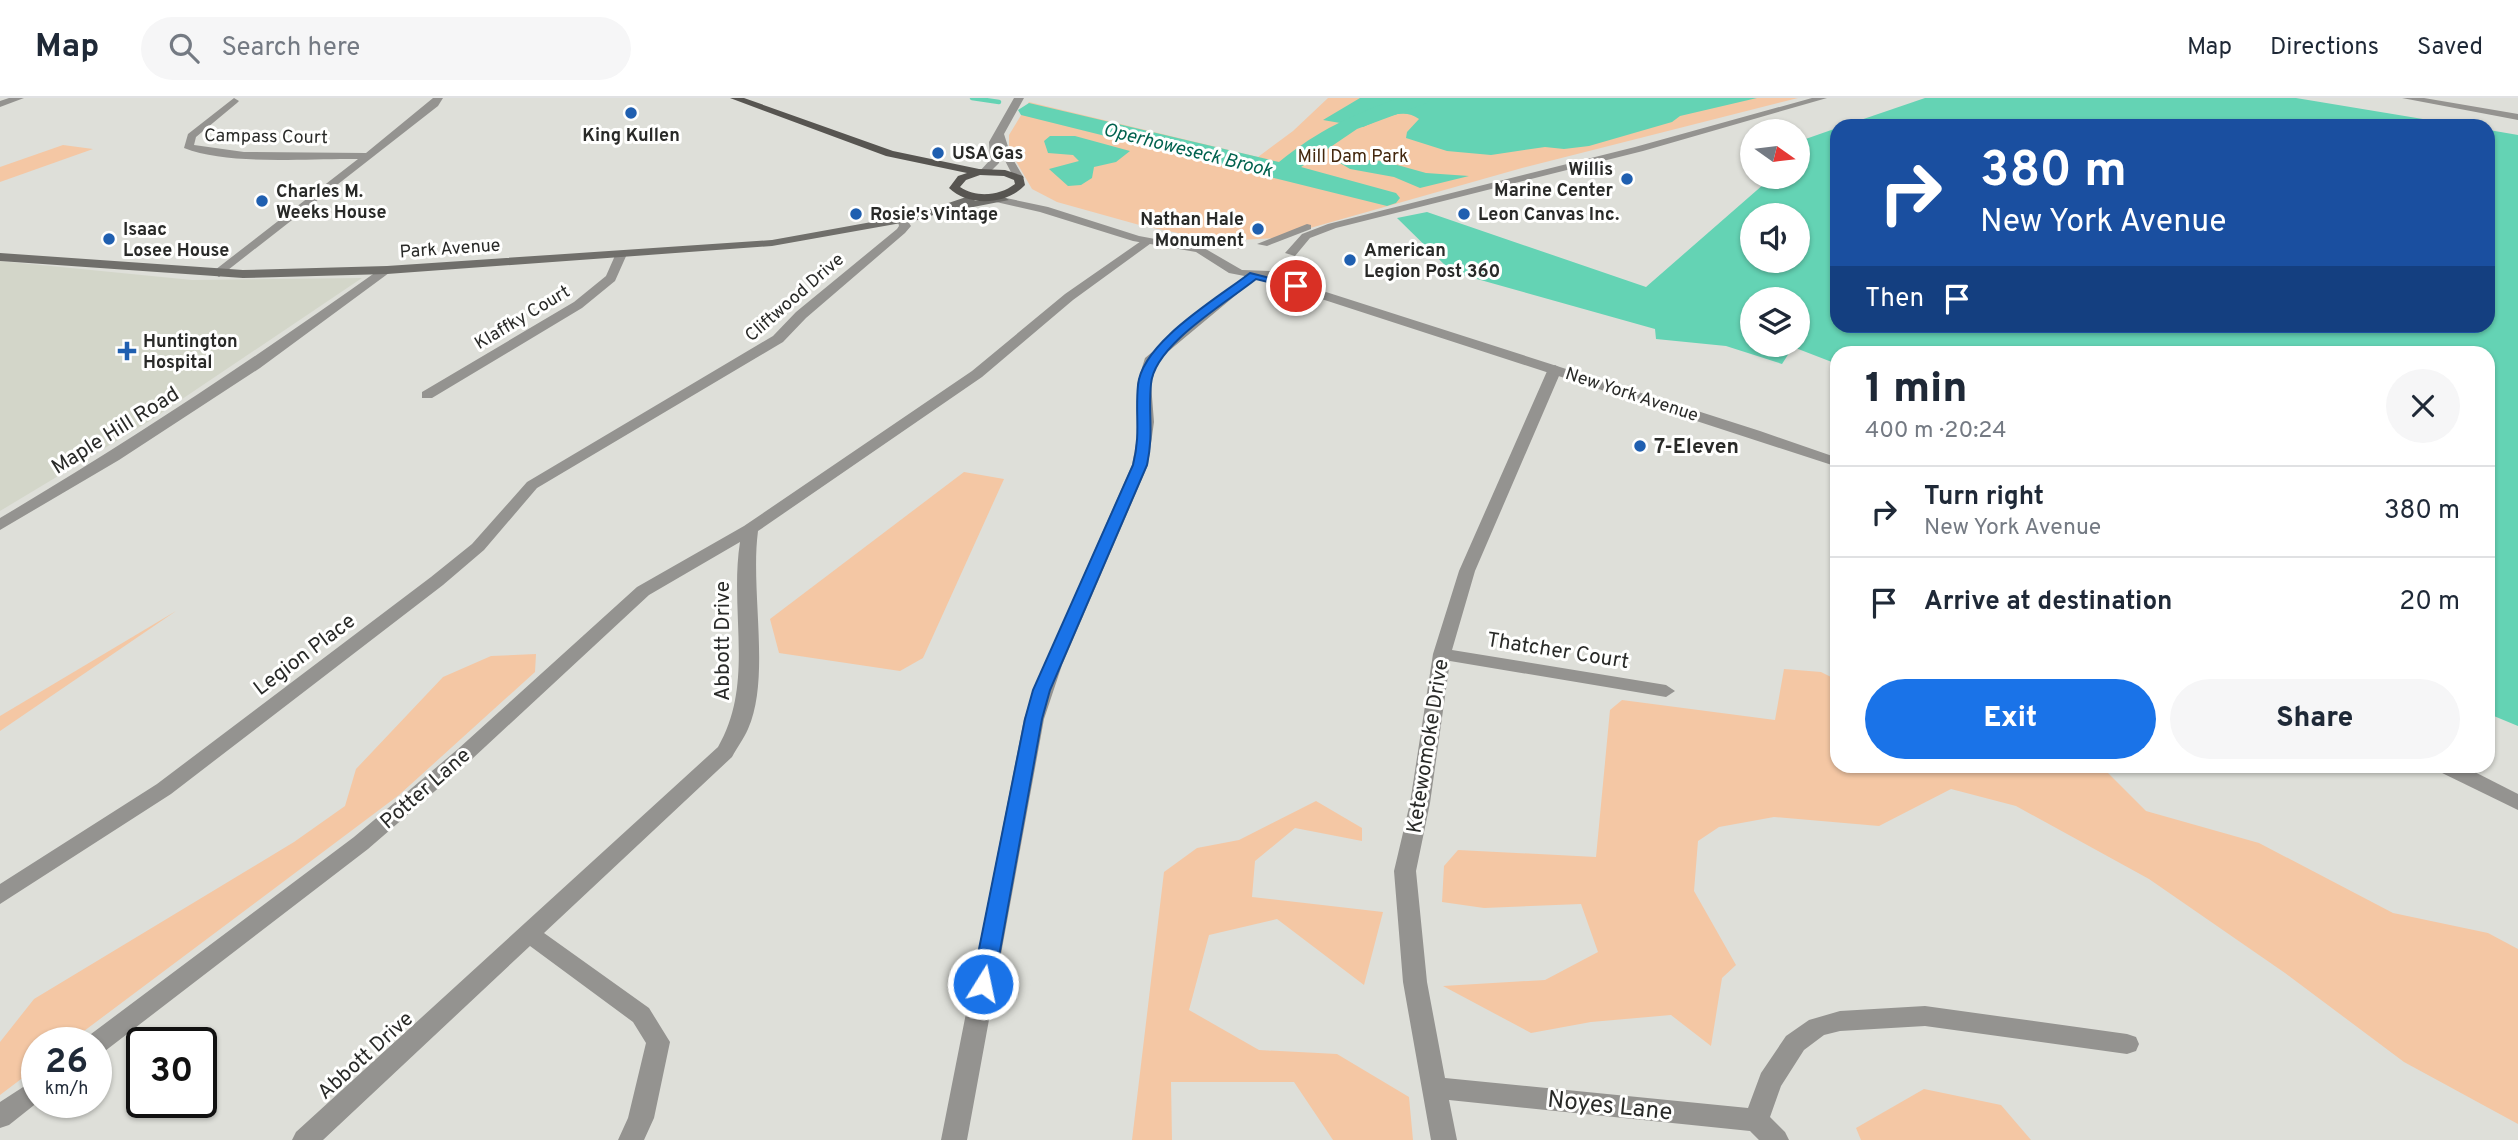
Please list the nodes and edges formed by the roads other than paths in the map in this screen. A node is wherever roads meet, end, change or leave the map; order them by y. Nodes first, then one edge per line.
1 (19, 98) edge
2 (438, 98) edge
3 (736, 98) edge
4 (1019, 98) edge
5 (1822, 98) edge
6 (2407, 98) edge
7 (234, 101) dead end
8 (0, 104) edge
9 (2518, 117) edge
10 (1000, 132) junction
11 (890, 153) junction
12 (369, 156) junction
13 (981, 172) junction
14 (1019, 182) junction
15 (956, 185) junction
16 (981, 197) junction
17 (1004, 200) junction
18 (1427, 203) junction
19 (928, 213) junction
20 (901, 219) junction
21 (1148, 241) junction
22 (1263, 244) junction
23 (1239, 245) junction
24 (621, 254) junction
25 (0, 257) edge
26 (1291, 258) junction
27 (1219, 260) junction
28 (387, 270) junction
29 (219, 273) junction
30 (1257, 275) junction
31 (1425, 327) junction
32 (1555, 369) junction
33 (427, 395) dead end
34 (620, 432) joint
35 (1830, 460) edge
36 (0, 525) edge
37 (750, 529) junction
38 (1442, 654) junction
39 (1666, 691) dead end
40 (2459, 773) edge
41 (2518, 803) edge
42 (0, 895) edge
43 (531, 935) junction
44 (112, 1032) edge
45 (2127, 1044) dead end
46 (1436, 1088) junction
47 (21, 1101) edge
48 (0, 1117) edge
49 (1756, 1120) junction
50 (305, 1140) edge
51 (631, 1140) edge
52 (954, 1140) edge
53 (1444, 1140) edge
54 (1776, 1140) edge

1 - 8 street
2 - 12 street
3 - 11 main road
4 - 10 street
5 - 18 street
6 - 9 street
7 - 12 street, Campass Court
10 - 13 street
10 - 14 street
11 - 13 main road
11 - 15 main road
12 - 29 street
13 - 14 main road
13 - 15 main road
14 - 16 main road
14 - 23 street
15 - 16 main road
15 - 20 main road, Park Avenue
16 - 17 street
16 - 19 main road, Park Avenue
17 - 19 main road
17 - 21 street
18 - 22 street
18 - 26 street
19 - 20 main road, Park Avenue
20 - 24 main road, Park Avenue
20 - 34 street, Cliftwood Drive
21 - 27 street
21 - 37 street
22 - 23 street
22 - 26 street
23 - 27 street
24 - 28 main road, Park Avenue
24 - 33 street, Klaffky Court
25 - 29 main road, Park Avenue
26 - 30 street
26 - 31 street, New York Avenue
27 - 30 street, New York Avenue
28 - 29 main road, Park Avenue
28 - 36 street, Maple Hill Road
30 - 31 street, New York Avenue
30 - 52 street
31 - 32 street, New York Avenue
32 - 35 street, New York Avenue
32 - 38 street, Ketewomoke Drive
34 - 42 street, Legion Place
37 - 43 street, Abbott Drive
37 - 44 street, Potter Lane
38 - 39 street, Thatcher Court
38 - 46 street, Ketewomoke Drive
40 - 41 street
43 - 50 street, Abbott Drive
43 - 51 street
45 - 49 street
46 - 49 street, Noyes Lane
46 - 53 street, Ketewomoke Drive
47 - 48 street
49 - 54 street

